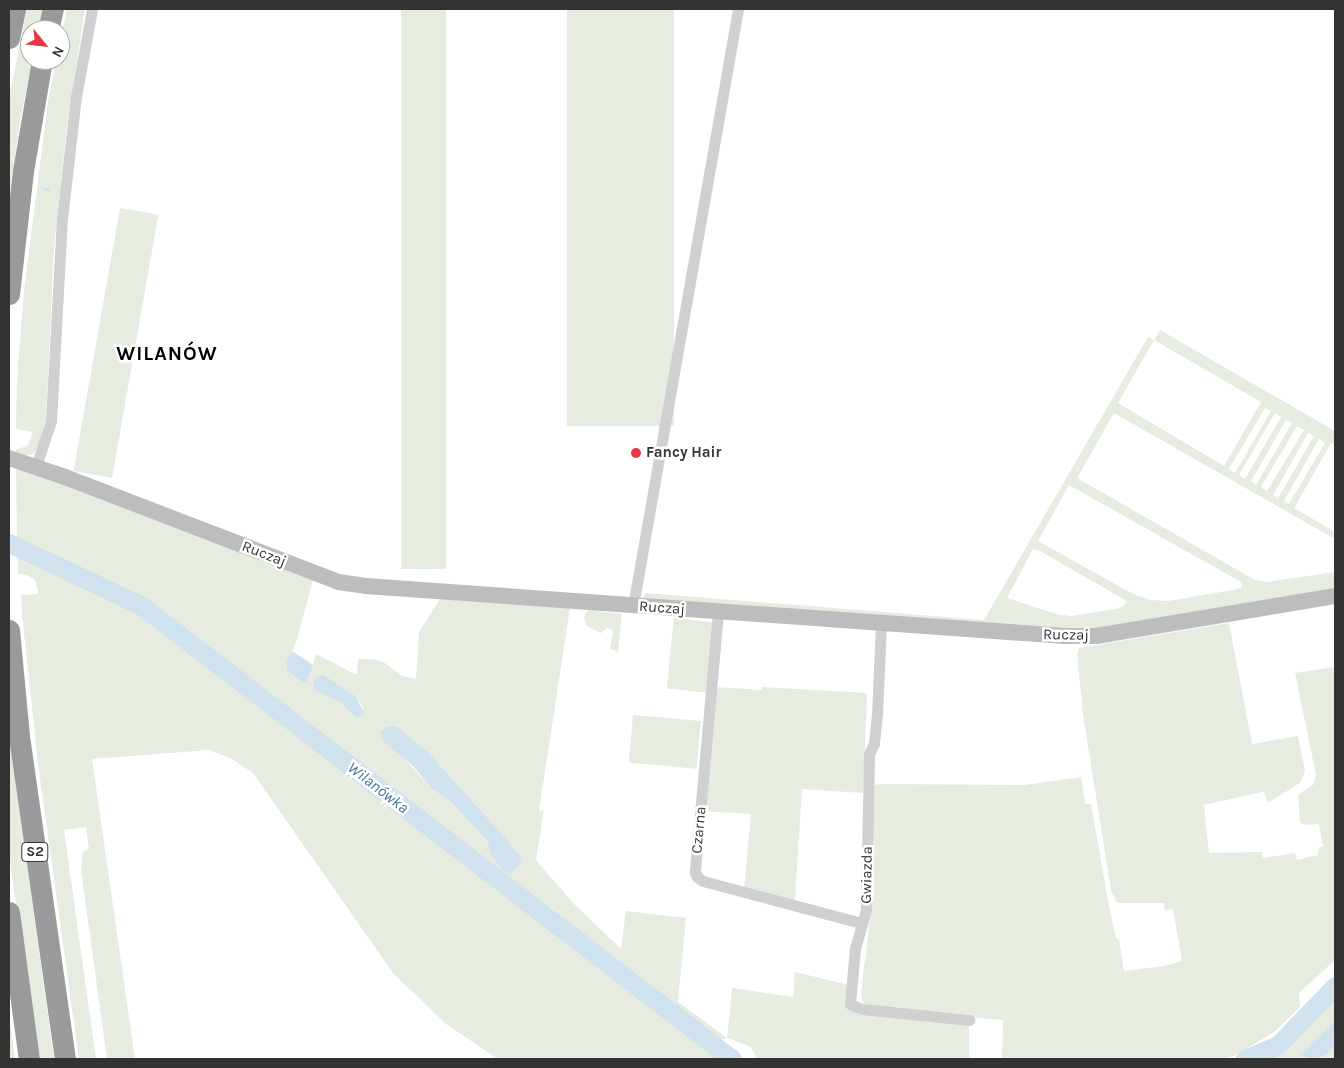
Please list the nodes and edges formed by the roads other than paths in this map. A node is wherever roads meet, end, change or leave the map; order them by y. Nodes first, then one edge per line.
1 (15, 9) edge
2 (92, 9) edge
3 (738, 9) edge
4 (9, 38) edge
5 (40, 70) edge
6 (9, 294) edge
7 (9, 458) edge
8 (36, 466) junction
9 (1335, 596) edge
10 (633, 606) junction
11 (718, 612) junction
12 (881, 624) junction
13 (9, 630) edge
14 (9, 912) edge
15 (861, 923) junction
16 (969, 1020) dead end
17 (29, 1059) edge
18 (64, 1059) edge

1 - 4 highway
2 - 8 street
3 - 10 street
5 - 6 highway
7 - 8 street, Ruczaj
8 - 10 street, Ruczaj
9 - 12 street, Ruczaj
10 - 11 street, Ruczaj
11 - 12 street, Ruczaj
11 - 15 street, Czarna
12 - 15 street, Gwiazda
13 - 18 highway, S2
14 - 17 highway
15 - 16 street, Gwiazda

